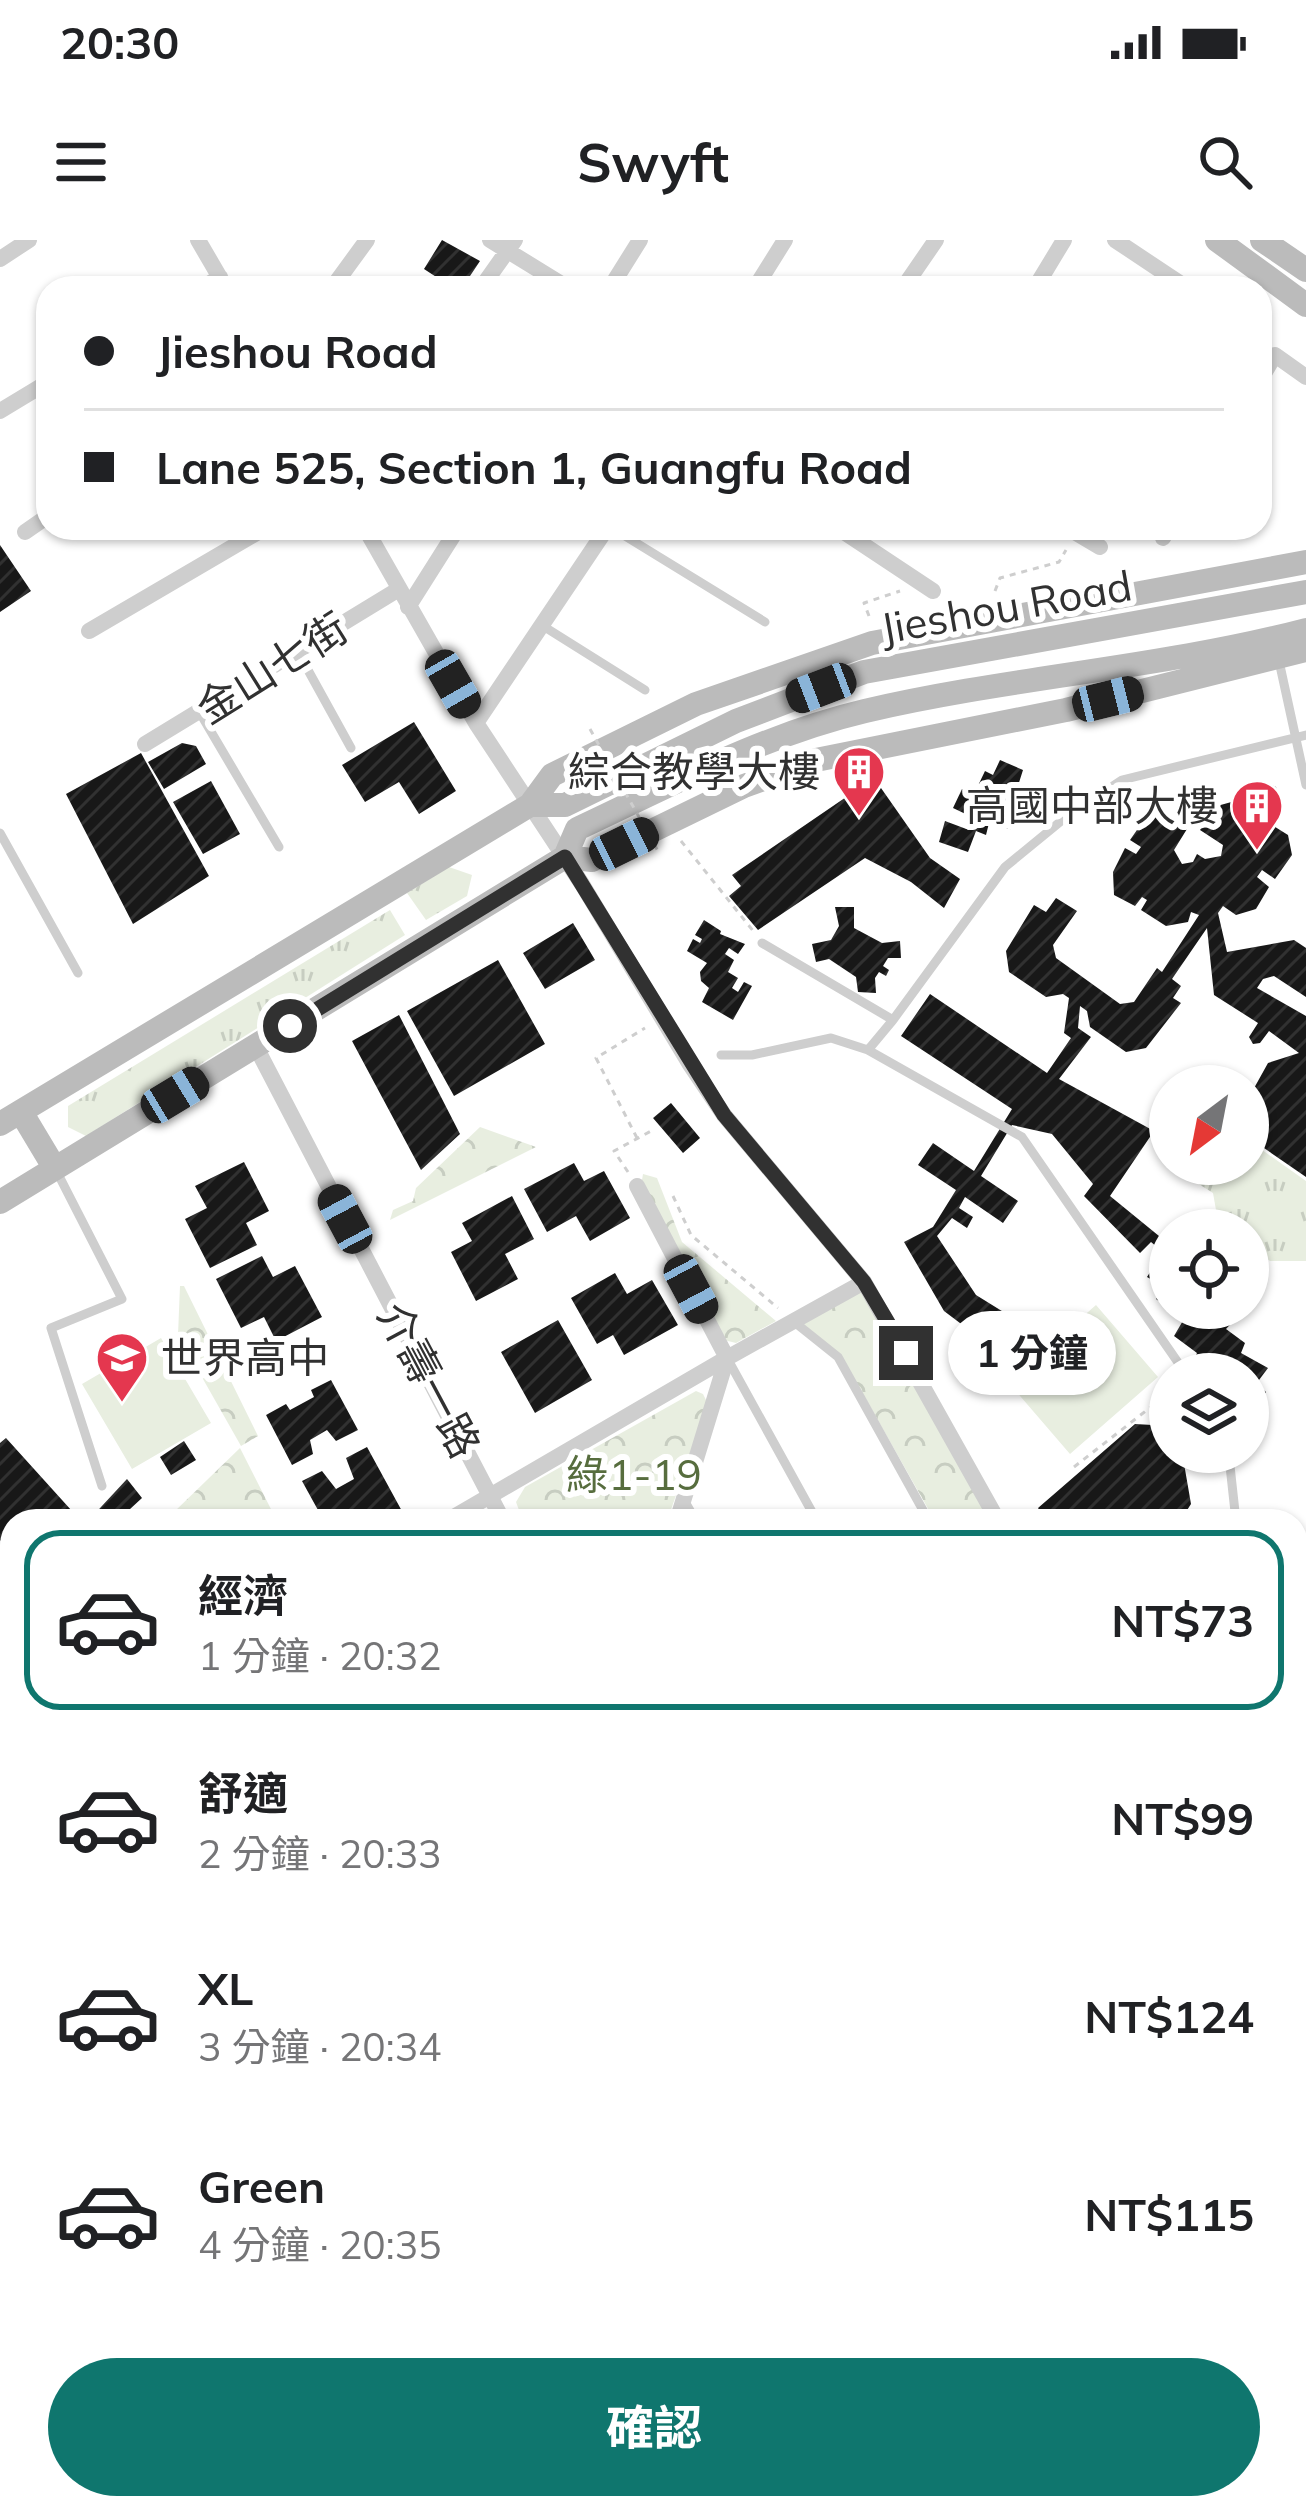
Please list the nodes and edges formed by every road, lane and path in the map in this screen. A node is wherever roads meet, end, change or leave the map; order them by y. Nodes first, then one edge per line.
1 (198, 240) edge
2 (223, 240) edge
3 (367, 240) edge
4 (490, 240) edge
5 (640, 240) edge
6 (785, 240) edge
7 (937, 240) edge
8 (1064, 240) edge
9 (1115, 240) edge
10 (1217, 240) edge
11 (1262, 240) edge
12 (20, 242) edge
13 (511, 245) edge
14 (211, 258) junction
15 (0, 259) edge
16 (1306, 270) edge
17 (220, 276) edge
18 (341, 276) edge
19 (489, 276) edge
20 (552, 276) edge
21 (618, 276) edge
22 (762, 276) edge
23 (912, 276) edge
24 (1042, 276) edge
25 (1167, 276) edge
26 (1266, 276) edge
27 (1272, 280) edge
28 (1306, 305) edge
29 (1272, 352) edge
30 (1306, 377) edge
31 (36, 389) edge
32 (0, 411) edge
33 (36, 524) edge
34 (25, 532) dead end
35 (245, 540) edge
36 (372, 540) edge
37 (450, 540) edge
38 (601, 540) edge
39 (629, 540) edge
40 (856, 540) edge
41 (1067, 540) edge
42 (1088, 540) edge
43 (1100, 547) dead end
44 (1306, 562) edge
45 (928, 588) joint
46 (399, 590) junction
47 (995, 591) dead end
48 (1306, 592) edge
49 (408, 607) junction
50 (869, 616) dead end
51 (765, 622) dead end
52 (543, 626) junction
53 (1306, 630) edge
54 (88, 631) dead end
55 (1276, 648) junction
56 (1306, 650) edge
57 (298, 652) junction
58 (645, 690) dead end
59 (200, 713) junction
60 (476, 723) junction
61 (590, 730) dead end
62 (1301, 736) edge
63 (145, 744) dead end
64 (351, 748) dead end
65 (1306, 785) edge
66 (530, 805) junction
67 (0, 833) edge
68 (676, 835) dead end
69 (279, 847) dead end
70 (659, 853) dead end
71 (5, 854) edge
72 (565, 857) junction
73 (763, 943) joint
74 (78, 973) dead end
75 (662, 1019) junction
76 (893, 1019) junction
77 (256, 1047) junction
78 (868, 1050) junction
79 (721, 1054) dead end
80 (10, 1118) edge
81 (653, 1130) dead end
82 (637, 1138) junction
83 (54, 1167) junction
84 (637, 1186) joint
85 (674, 1196) dead end
86 (0, 1202) edge
87 (864, 1282) junction
88 (793, 1321) junction
89 (1171, 1353) edge
90 (727, 1358) junction
91 (1149, 1408) edge
92 (1074, 1467) dead end
93 (1231, 1473) edge
94 (102, 1486) dead end
95 (490, 1496) junction
96 (684, 1500) junction
97 (468, 1509) edge
98 (497, 1509) edge
99 (681, 1509) edge
100 (689, 1509) edge
101 (810, 1509) edge
102 (922, 1509) edge
103 (991, 1509) edge
104 (1235, 1509) edge

1 - 14 street
2 - 14 street
3 - 18 street
4 - 13 street
5 - 21 street
6 - 22 street
7 - 23 street
8 - 24 street
9 - 25 street
10 - 26 street
11 - 16 street
12 - 15 street
13 - 19 street
13 - 20 street
14 - 17 street
27 - 28 street
29 - 30 street
31 - 32 street
33 - 34 street
35 - 54 street
36 - 46 street
37 - 49 street
38 - 52 street
39 - 51 lane
40 - 45 street
41 - 47 path
42 - 43 street
44 - 66 street, Jieshou Road
45 - 50 path
46 - 49 street
46 - 57 street, 金山七街
48 - 66 street, Jieshou Road
49 - 60 street
52 - 58 lane
52 - 60 street
53 - 55 street, Jieshou Road
55 - 56 street, Jieshou Road
55 - 62 lane
55 - 72 street, Jieshou Road
55 - 72 street, Jieshou Road
57 - 59 street, 金山七街
57 - 64 lane
59 - 63 street, 金山七街
59 - 69 lane
60 - 66 street
61 - 70 path, bridge
62 - 65 lane
62 - 76 lane
66 - 72 street
66 - 80 street, Jieshou Road
67 - 71 lane
68 - 73 path
71 - 74 lane
72 - 75 street
72 - 77 street, Jieshou Road
73 - 76 lane
75 - 82 path
75 - 87 street
76 - 78 lane
77 - 83 street, Jieshou Road
77 - 95 street, 介壽一路
78 - 79 lane
78 - 89 lane
80 - 83 street
81 - 82 path
82 - 84 path
83 - 86 street, Jieshou Road
83 - 94 lane
84 - 90 street
85 - 88 path
87 - 88 street
87 - 103 street
88 - 90 street
88 - 102 lane
90 - 95 street
90 - 96 street
90 - 101 lane
91 - 92 path
93 - 104 lane
95 - 97 street
95 - 98 street, 介壽一路
96 - 99 street
96 - 100 lane

